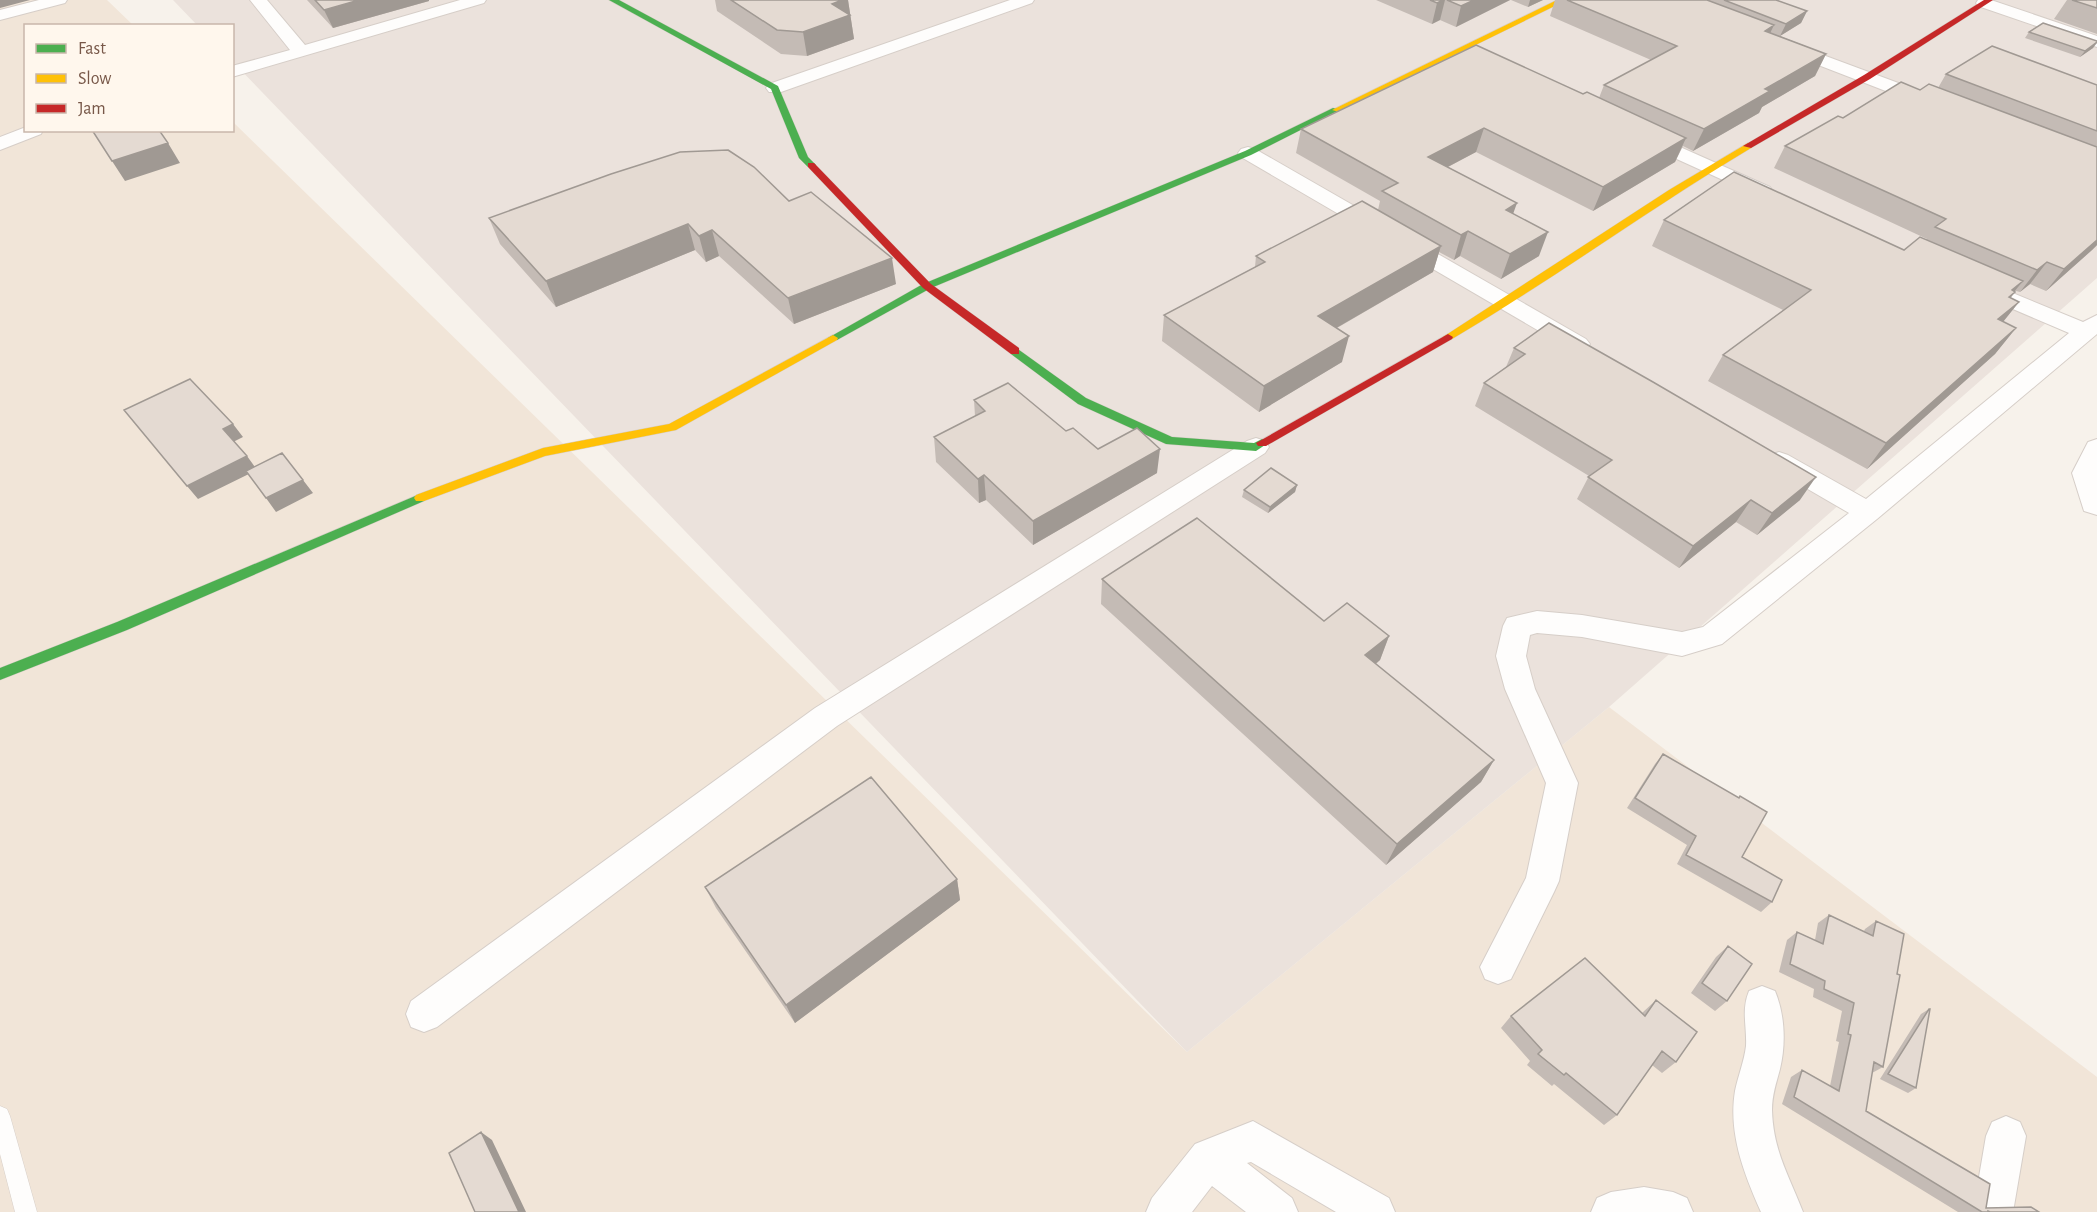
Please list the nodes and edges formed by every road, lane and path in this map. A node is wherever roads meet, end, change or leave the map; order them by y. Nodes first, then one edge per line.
1 (59, 0) edge
2 (258, 0) edge
3 (478, 0) edge
4 (613, 0) edge
5 (984, 0) edge
6 (1026, 0) edge
7 (1563, 0) edge
8 (1986, 1) edge
9 (1000, 9) junction
10 (0, 15) edge
11 (1772, 40) edge
12 (2097, 42) edge
13 (1457, 50) junction
14 (301, 52) junction
15 (1478, 60) edge
16 (234, 71) edge
17 (1867, 77) junction
18 (775, 88) junction
19 (1944, 107) edge
20 (1625, 129) edge
21 (29, 132) edge
22 (0, 144) edge
23 (1248, 153) junction
24 (1709, 168) junction
25 (1785, 201) edge
26 (1967, 281) edge
27 (927, 286) junction
28 (1508, 303) junction
29 (2091, 327) edge
30 (1601, 357) edge
31 (1755, 446) edge
32 (1256, 447) junction
33 (2097, 448) edge
34 (2097, 505) edge
35 (1868, 512) junction
36 (0, 674) edge
37 (1498, 967) dead end
38 (1762, 1004) dead end
39 (424, 1014) dead end
40 (0, 1116) edge
41 (2006, 1136) dead end
42 (1209, 1158) junction
43 (26, 1212) edge
44 (1166, 1212) edge
45 (1278, 1212) edge
46 (1375, 1212) edge
47 (1611, 1212) edge
48 (1673, 1212) edge
49 (1783, 1212) edge
50 (1993, 1212) edge

1 - 10 street
2 - 14 street
3 - 14 street
4 - 18 street
5 - 9 street
6 - 9 street
7 - 13 street
8 - 12 street
8 - 17 street
9 - 18 street
11 - 17 street
13 - 15 street
13 - 23 street
14 - 16 street
17 - 19 street
17 - 24 street
18 - 27 street
20 - 24 street
21 - 22 street
23 - 27 street
23 - 28 street
24 - 25 street
24 - 28 street
26 - 29 street
27 - 32 street
27 - 36 street
28 - 30 street
28 - 32 street
29 - 35 street
31 - 35 street
32 - 39 street
33 - 34 street
35 - 37 street
38 - 49 street
40 - 43 lane
41 - 50 street
42 - 44 street
42 - 45 street
42 - 46 street
47 - 48 street

